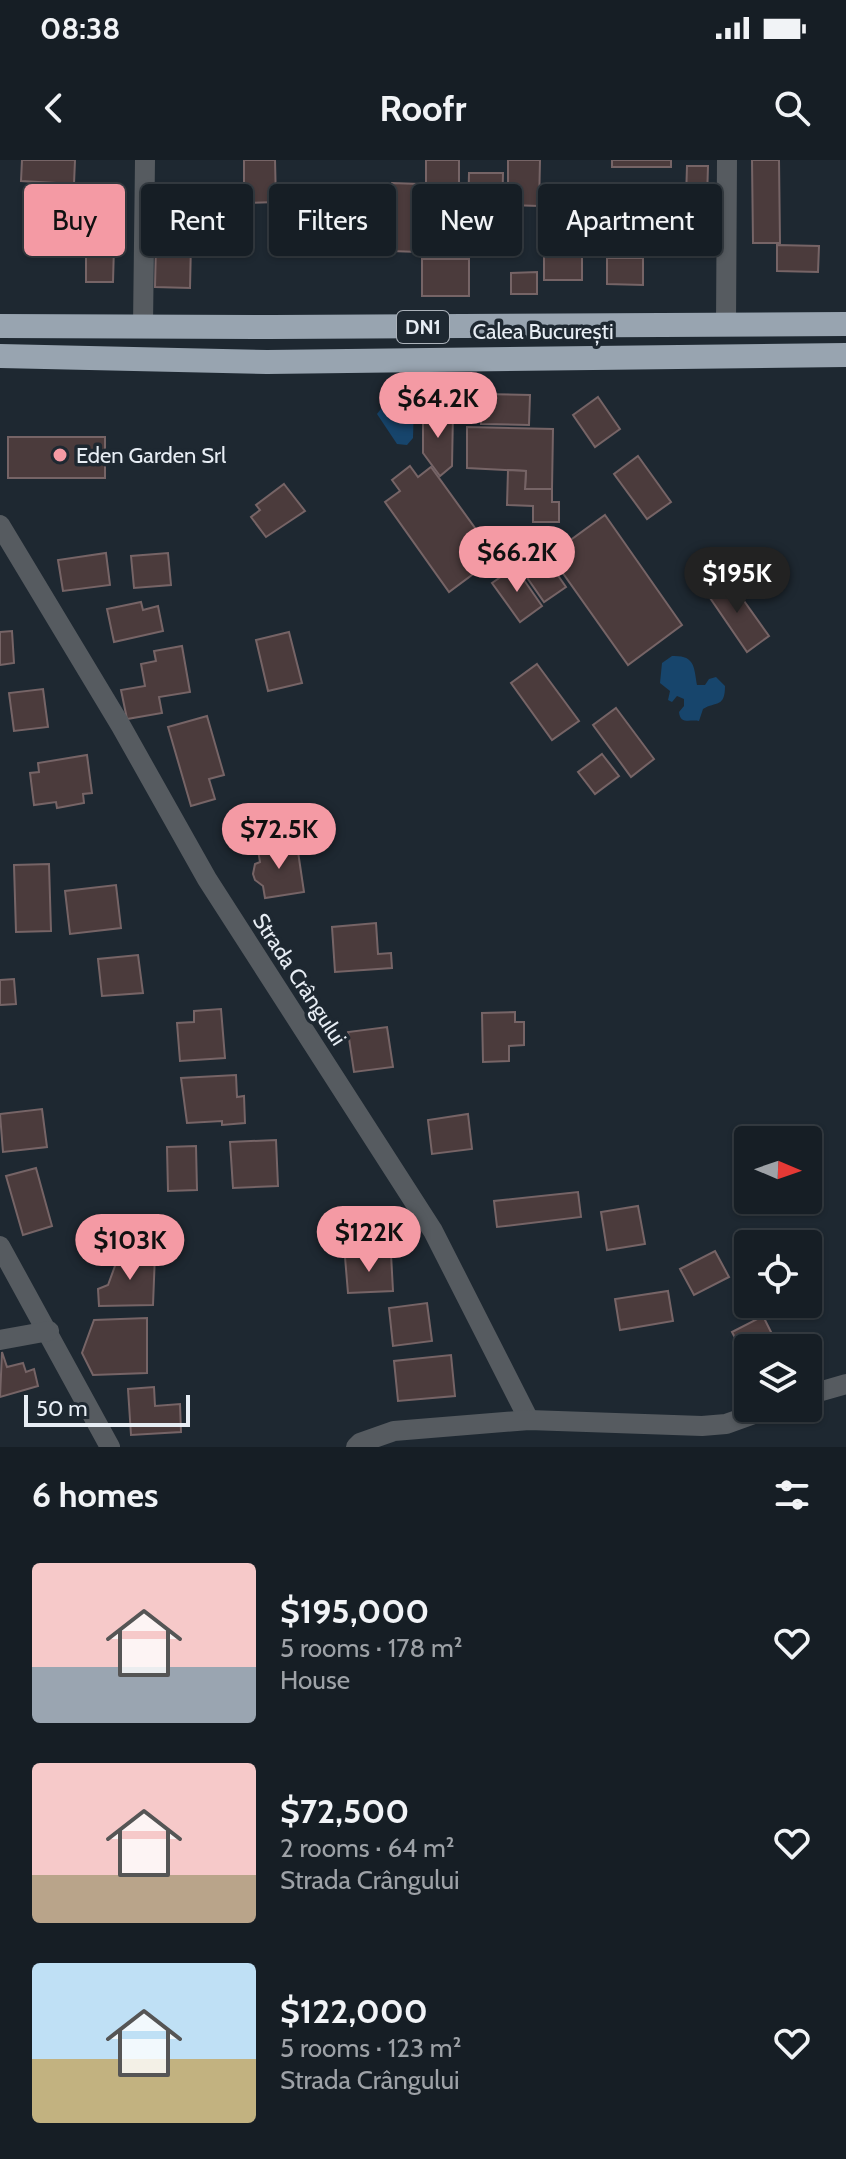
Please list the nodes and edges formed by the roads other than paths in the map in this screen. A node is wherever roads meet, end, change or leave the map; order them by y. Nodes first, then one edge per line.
1 (145, 160) edge
2 (727, 160) edge
3 (846, 324) edge
4 (726, 325) junction
5 (0, 326) edge
6 (143, 326) junction
7 (846, 355) edge
8 (0, 356) edge
9 (0, 525) edge
10 (0, 1246) edge
11 (49, 1331) junction
12 (0, 1340) edge
13 (846, 1384) edge
14 (822, 1391) edge
15 (529, 1420) junction
16 (734, 1421) edge
17 (110, 1447) edge
18 (356, 1447) edge

1 - 6 street
2 - 4 street
3 - 4 highway, Calea București / DN1
4 - 6 highway, Calea București / DN1
5 - 6 highway, Calea București / DN1
7 - 8 highway, Calea București / DN1
9 - 15 street, Strada Crângului
10 - 11 street
11 - 12 street
11 - 17 street
13 - 14 street
15 - 16 street
15 - 18 street

